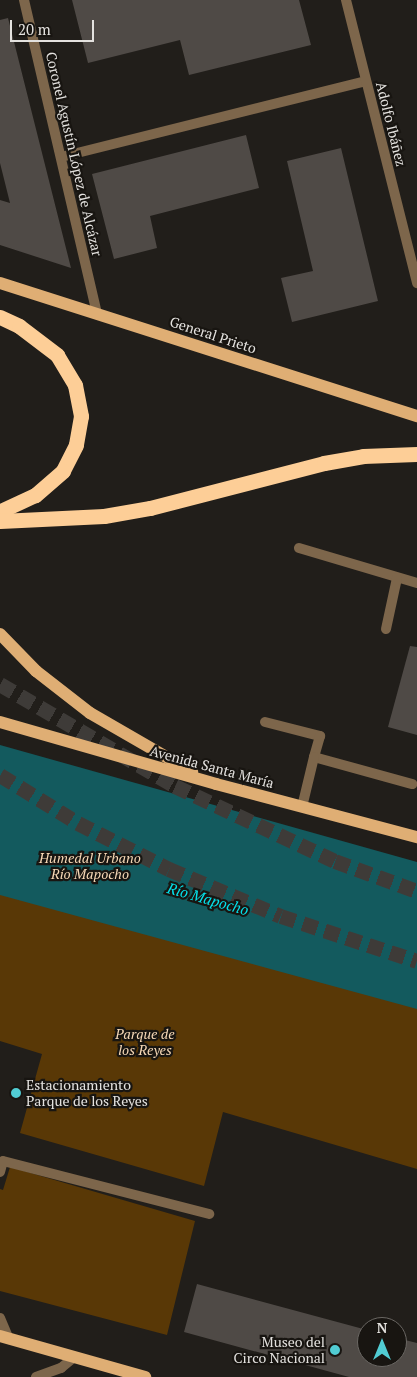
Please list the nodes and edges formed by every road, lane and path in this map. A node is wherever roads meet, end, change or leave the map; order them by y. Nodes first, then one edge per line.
1 (24, 0) edge
2 (346, 0) edge
3 (366, 81) junction
4 (61, 157) junction
5 (0, 283) edge
6 (417, 283) edge
7 (97, 314) junction
8 (0, 317) edge
9 (417, 416) edge
10 (417, 454) edge
11 (0, 511) edge
12 (0, 521) edge
13 (299, 548) dead end
14 (397, 578) junction
15 (417, 583) edge
16 (386, 629) dead end
17 (0, 634) edge
18 (0, 722) edge
19 (265, 722) dead end
20 (314, 757) junction
21 (216, 784) junction
22 (412, 784) dead end
23 (302, 807) junction
24 (417, 836) edge
25 (0, 1172) edge
26 (209, 1214) dead end
27 (0, 1318) edge
28 (5, 1337) edge
29 (74, 1357) junction
30 (36, 1377) edge
31 (145, 1377) edge

1 - 4 street, Coronel Agustín López de Alcázar
2 - 3 street, Adolfo Ibáñez
3 - 4 street
3 - 6 street, Adolfo Ibáñez
4 - 7 street, Coronel Agustín López de Alcázar
5 - 7 main road, General Prieto
7 - 9 main road, General Prieto
8 - 11 highway
10 - 12 highway
13 - 14 street
14 - 15 street
14 - 16 street
17 - 21 main road
18 - 21 main road, Avenida Santa María
19 - 20 street
20 - 22 street
20 - 23 street
21 - 23 main road, Avenida Santa María
23 - 24 main road, Avenida Santa María
25 - 26 street
27 - 28 street
28 - 29 main road
29 - 30 street
29 - 31 main road

